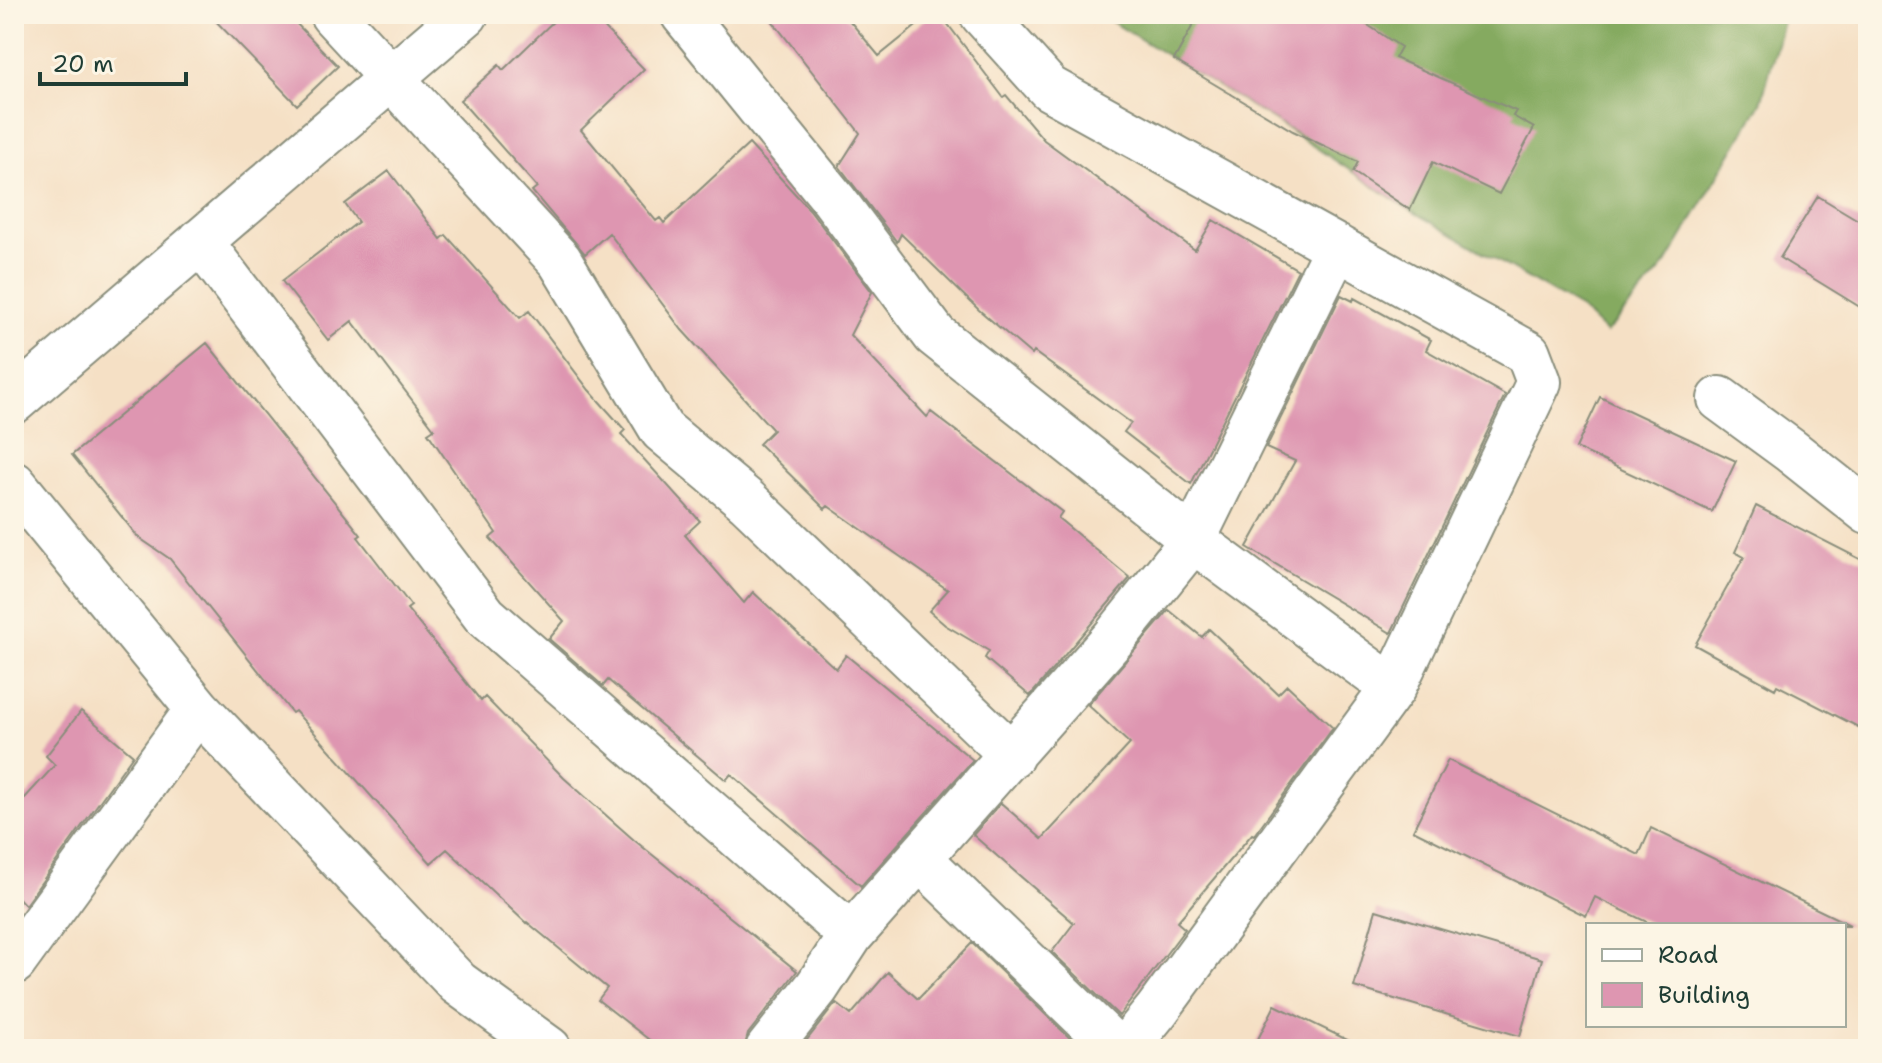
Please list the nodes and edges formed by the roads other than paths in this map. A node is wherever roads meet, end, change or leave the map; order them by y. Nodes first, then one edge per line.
1 (332, 14) edge
2 (466, 14) edge
3 (683, 14) edge
4 (982, 14) edge
5 (392, 77) junction
6 (200, 241) junction
7 (1337, 247) junction
8 (1720, 399) dead end
9 (14, 401) edge
10 (14, 484) edge
11 (1868, 512) edge
12 (1193, 540) junction
13 (1393, 688) junction
14 (198, 709) junction
15 (1012, 755) junction
16 (919, 858) junction
17 (851, 935) junction
18 (16, 953) edge
19 (549, 1049) edge
20 (768, 1049) edge
21 (1117, 1049) edge
22 (1125, 1049) edge

1 - 5 street
2 - 5 street
3 - 12 street
4 - 7 street
5 - 6 street
5 - 15 street
6 - 9 street
6 - 17 street
7 - 12 street
7 - 13 street
8 - 11 street
10 - 14 street
12 - 13 street
12 - 15 street
13 - 22 street
14 - 18 street
14 - 19 street
15 - 16 street
16 - 17 street
16 - 21 street
17 - 20 street

